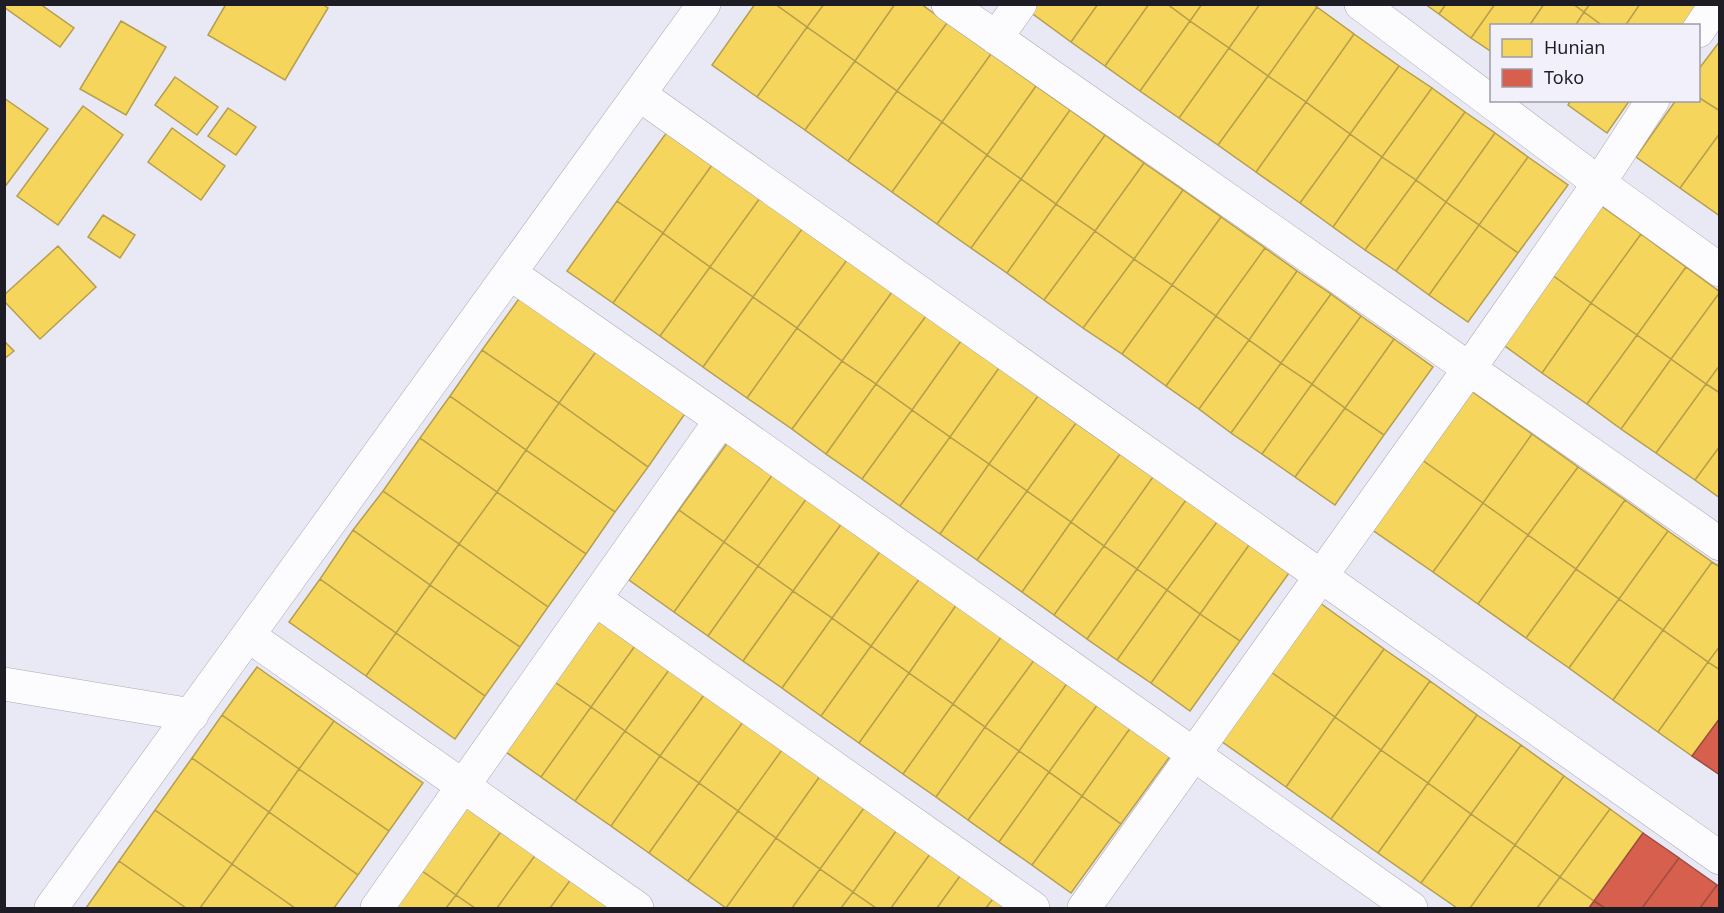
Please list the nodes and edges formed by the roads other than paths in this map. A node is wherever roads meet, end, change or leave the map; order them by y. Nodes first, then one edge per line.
1 (704, 4) edge
2 (948, 4) edge
3 (1020, 4) edge
4 (1361, 4) edge
5 (1716, 4) edge
6 (1700, 28) edge
7 (996, 38) junction
8 (640, 95) junction
9 (1490, 101) edge
10 (1491, 102) edge
11 (1652, 102) edge
12 (1599, 183) junction
13 (1719, 270) edge
14 (511, 274) junction
15 (1469, 369) junction
16 (721, 420) junction
17 (1719, 544) edge
18 (1321, 577) junction
19 (595, 599) junction
20 (249, 636) junction
21 (4, 684) edge
22 (192, 715) junction
23 (1194, 756) junction
24 (463, 786) junction
25 (1719, 858) edge
26 (51, 909) edge
27 (376, 909) edge
28 (637, 909) edge
29 (1033, 909) edge
30 (1084, 909) edge
31 (1411, 909) edge

1 - 8 street
2 - 7 street
3 - 7 street
4 - 9 street
5 - 6 street
7 - 15 street
8 - 14 street
8 - 18 street
10 - 12 street
11 - 12 street
12 - 13 street
12 - 15 street
14 - 16 street
14 - 20 street
15 - 17 street
15 - 18 street
16 - 19 street
16 - 23 street
18 - 23 street
18 - 25 street
19 - 24 street
19 - 29 street
20 - 22 street
20 - 24 street
21 - 22 street
22 - 26 street
23 - 30 street
23 - 31 street
24 - 27 street
24 - 28 street

